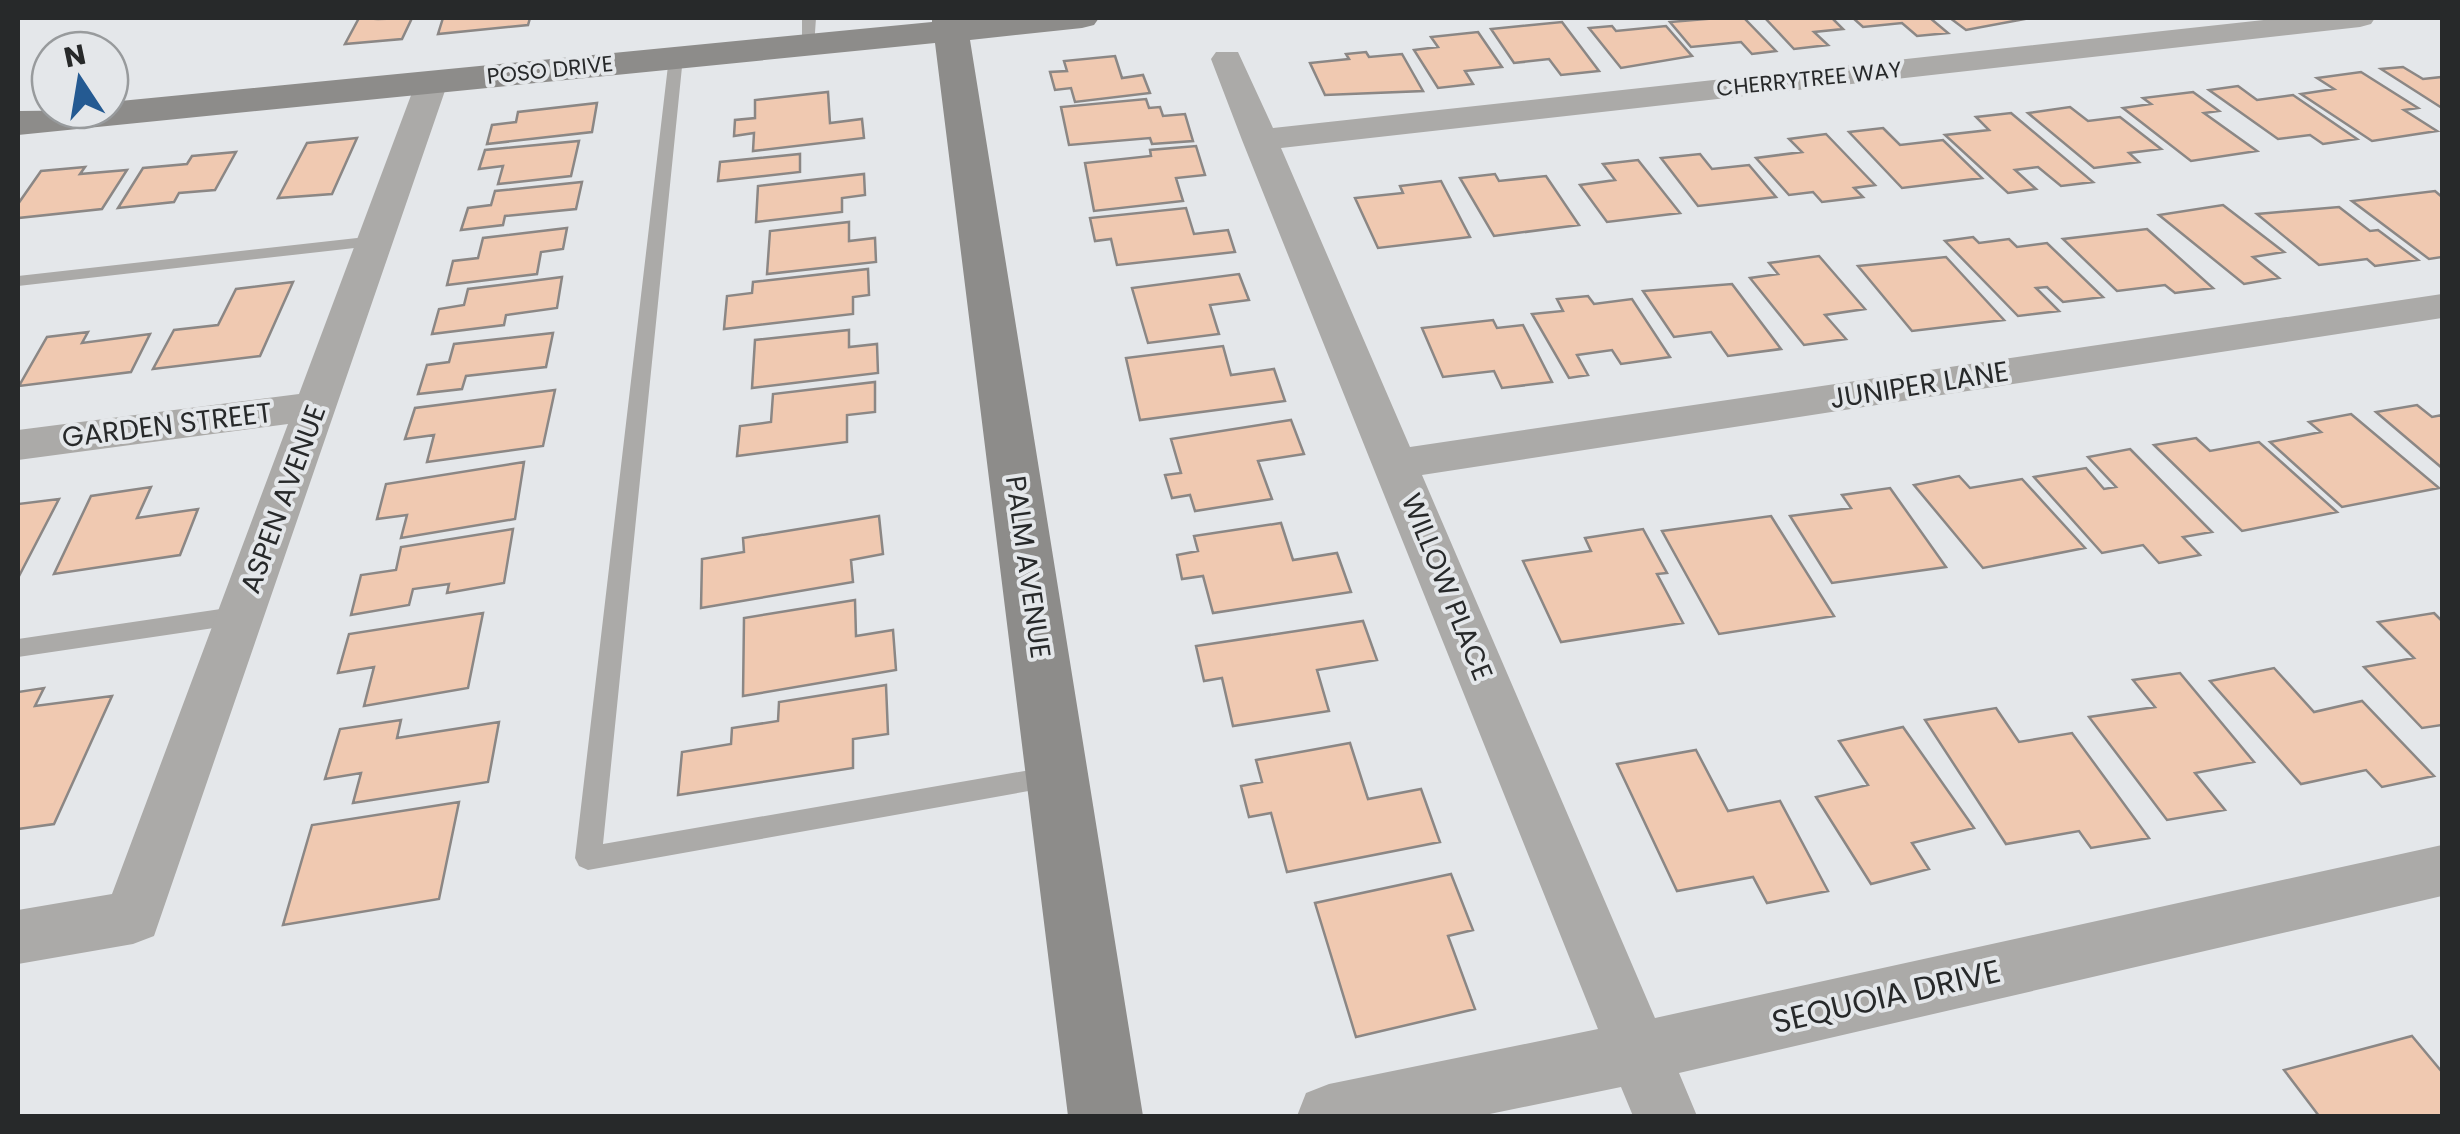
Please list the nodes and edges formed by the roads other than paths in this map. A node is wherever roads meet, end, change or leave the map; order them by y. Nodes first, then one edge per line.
1 (1082, 18) edge
2 (2360, 18) edge
3 (950, 24) edge
4 (809, 31) edge
5 (676, 58) junction
6 (1227, 59) dead end
7 (432, 82) junction
8 (18, 123) edge
9 (1259, 140) junction
10 (376, 241) junction
11 (18, 282) edge
12 (2442, 306) edge
13 (316, 406) junction
14 (18, 445) edge
15 (1396, 464) junction
16 (241, 615) junction
17 (18, 648) edge
18 (1058, 776) junction
19 (2434, 885) edge
20 (18, 937) edge
21 (1638, 1052) junction
22 (1106, 1116) edge
23 (1330, 1116) edge
24 (1665, 1116) edge

1 - 3 main road, POSO DRIVE
2 - 9 street, CHERRYTREE WAY
3 - 4 main road, POSO DRIVE
3 - 18 main road, PALM AVENUE
4 - 5 main road, POSO DRIVE
5 - 7 main road, POSO DRIVE
5 - 18 lane
6 - 9 street, WILLOW PLACE
7 - 8 main road, POSO DRIVE
7 - 10 street, ASPEN AVENUE
9 - 15 street, WILLOW PLACE
10 - 11 lane
10 - 13 street, ASPEN AVENUE
12 - 15 street, JUNIPER LANE
13 - 14 street, GARDEN STREET
13 - 16 street, ASPEN AVENUE
15 - 21 street, WILLOW PLACE
16 - 17 lane
16 - 20 street, ASPEN AVENUE
18 - 22 main road, PALM AVENUE
19 - 21 street, SEQUOIA DRIVE
21 - 23 street, SEQUOIA DRIVE
21 - 24 street, WILLOW PLACE

